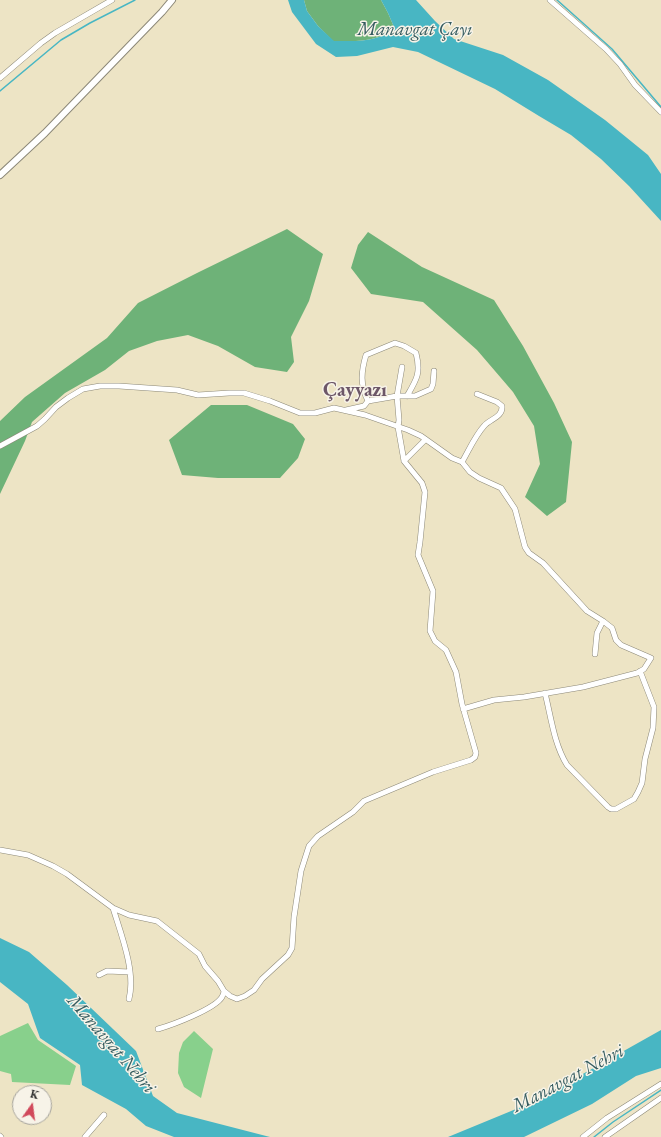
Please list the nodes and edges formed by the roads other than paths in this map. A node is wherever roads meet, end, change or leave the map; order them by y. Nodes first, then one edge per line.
1 (112, 0) edge
2 (172, 0) edge
3 (550, 0) edge
4 (0, 78) edge
5 (661, 112) edge
6 (0, 175) edge
7 (402, 367) dead end
8 (434, 371) dead end
9 (477, 394) dead end
10 (397, 396) junction
11 (407, 396) junction
12 (368, 401) junction
13 (343, 411) junction
14 (398, 427) junction
15 (425, 440) junction
16 (0, 446) edge
17 (404, 461) junction
18 (462, 462) junction
19 (603, 622) junction
20 (594, 654) dead end
21 (640, 671) junction
22 (545, 693) junction
23 (463, 709) junction
24 (0, 850) edge
25 (113, 908) junction
26 (130, 972) junction
27 (99, 975) dead end
28 (224, 991) junction
29 (129, 999) dead end
30 (158, 1030) dead end
31 (661, 1084) edge
32 (661, 1098) edge
33 (104, 1115) dead end
34 (615, 1130) junction
35 (85, 1137) edge
36 (583, 1137) edge
37 (605, 1137) edge
38 (616, 1137) edge

1 - 4 street
2 - 6 street
3 - 5 street
7 - 10 street
8 - 11 street
9 - 18 street
10 - 11 street
10 - 12 street
10 - 14 street
11 - 12 street
12 - 13 street
13 - 14 street
13 - 16 street
14 - 15 street
14 - 17 street
15 - 17 street
15 - 18 street
17 - 23 street
18 - 19 street
19 - 20 street
19 - 21 street
21 - 22 street
21 - 22 street
22 - 23 street
23 - 28 street
24 - 25 street
25 - 26 street
25 - 28 street
26 - 27 street
26 - 29 street
28 - 30 street
31 - 36 street
32 - 34 street
33 - 35 street
34 - 37 street
34 - 38 street

